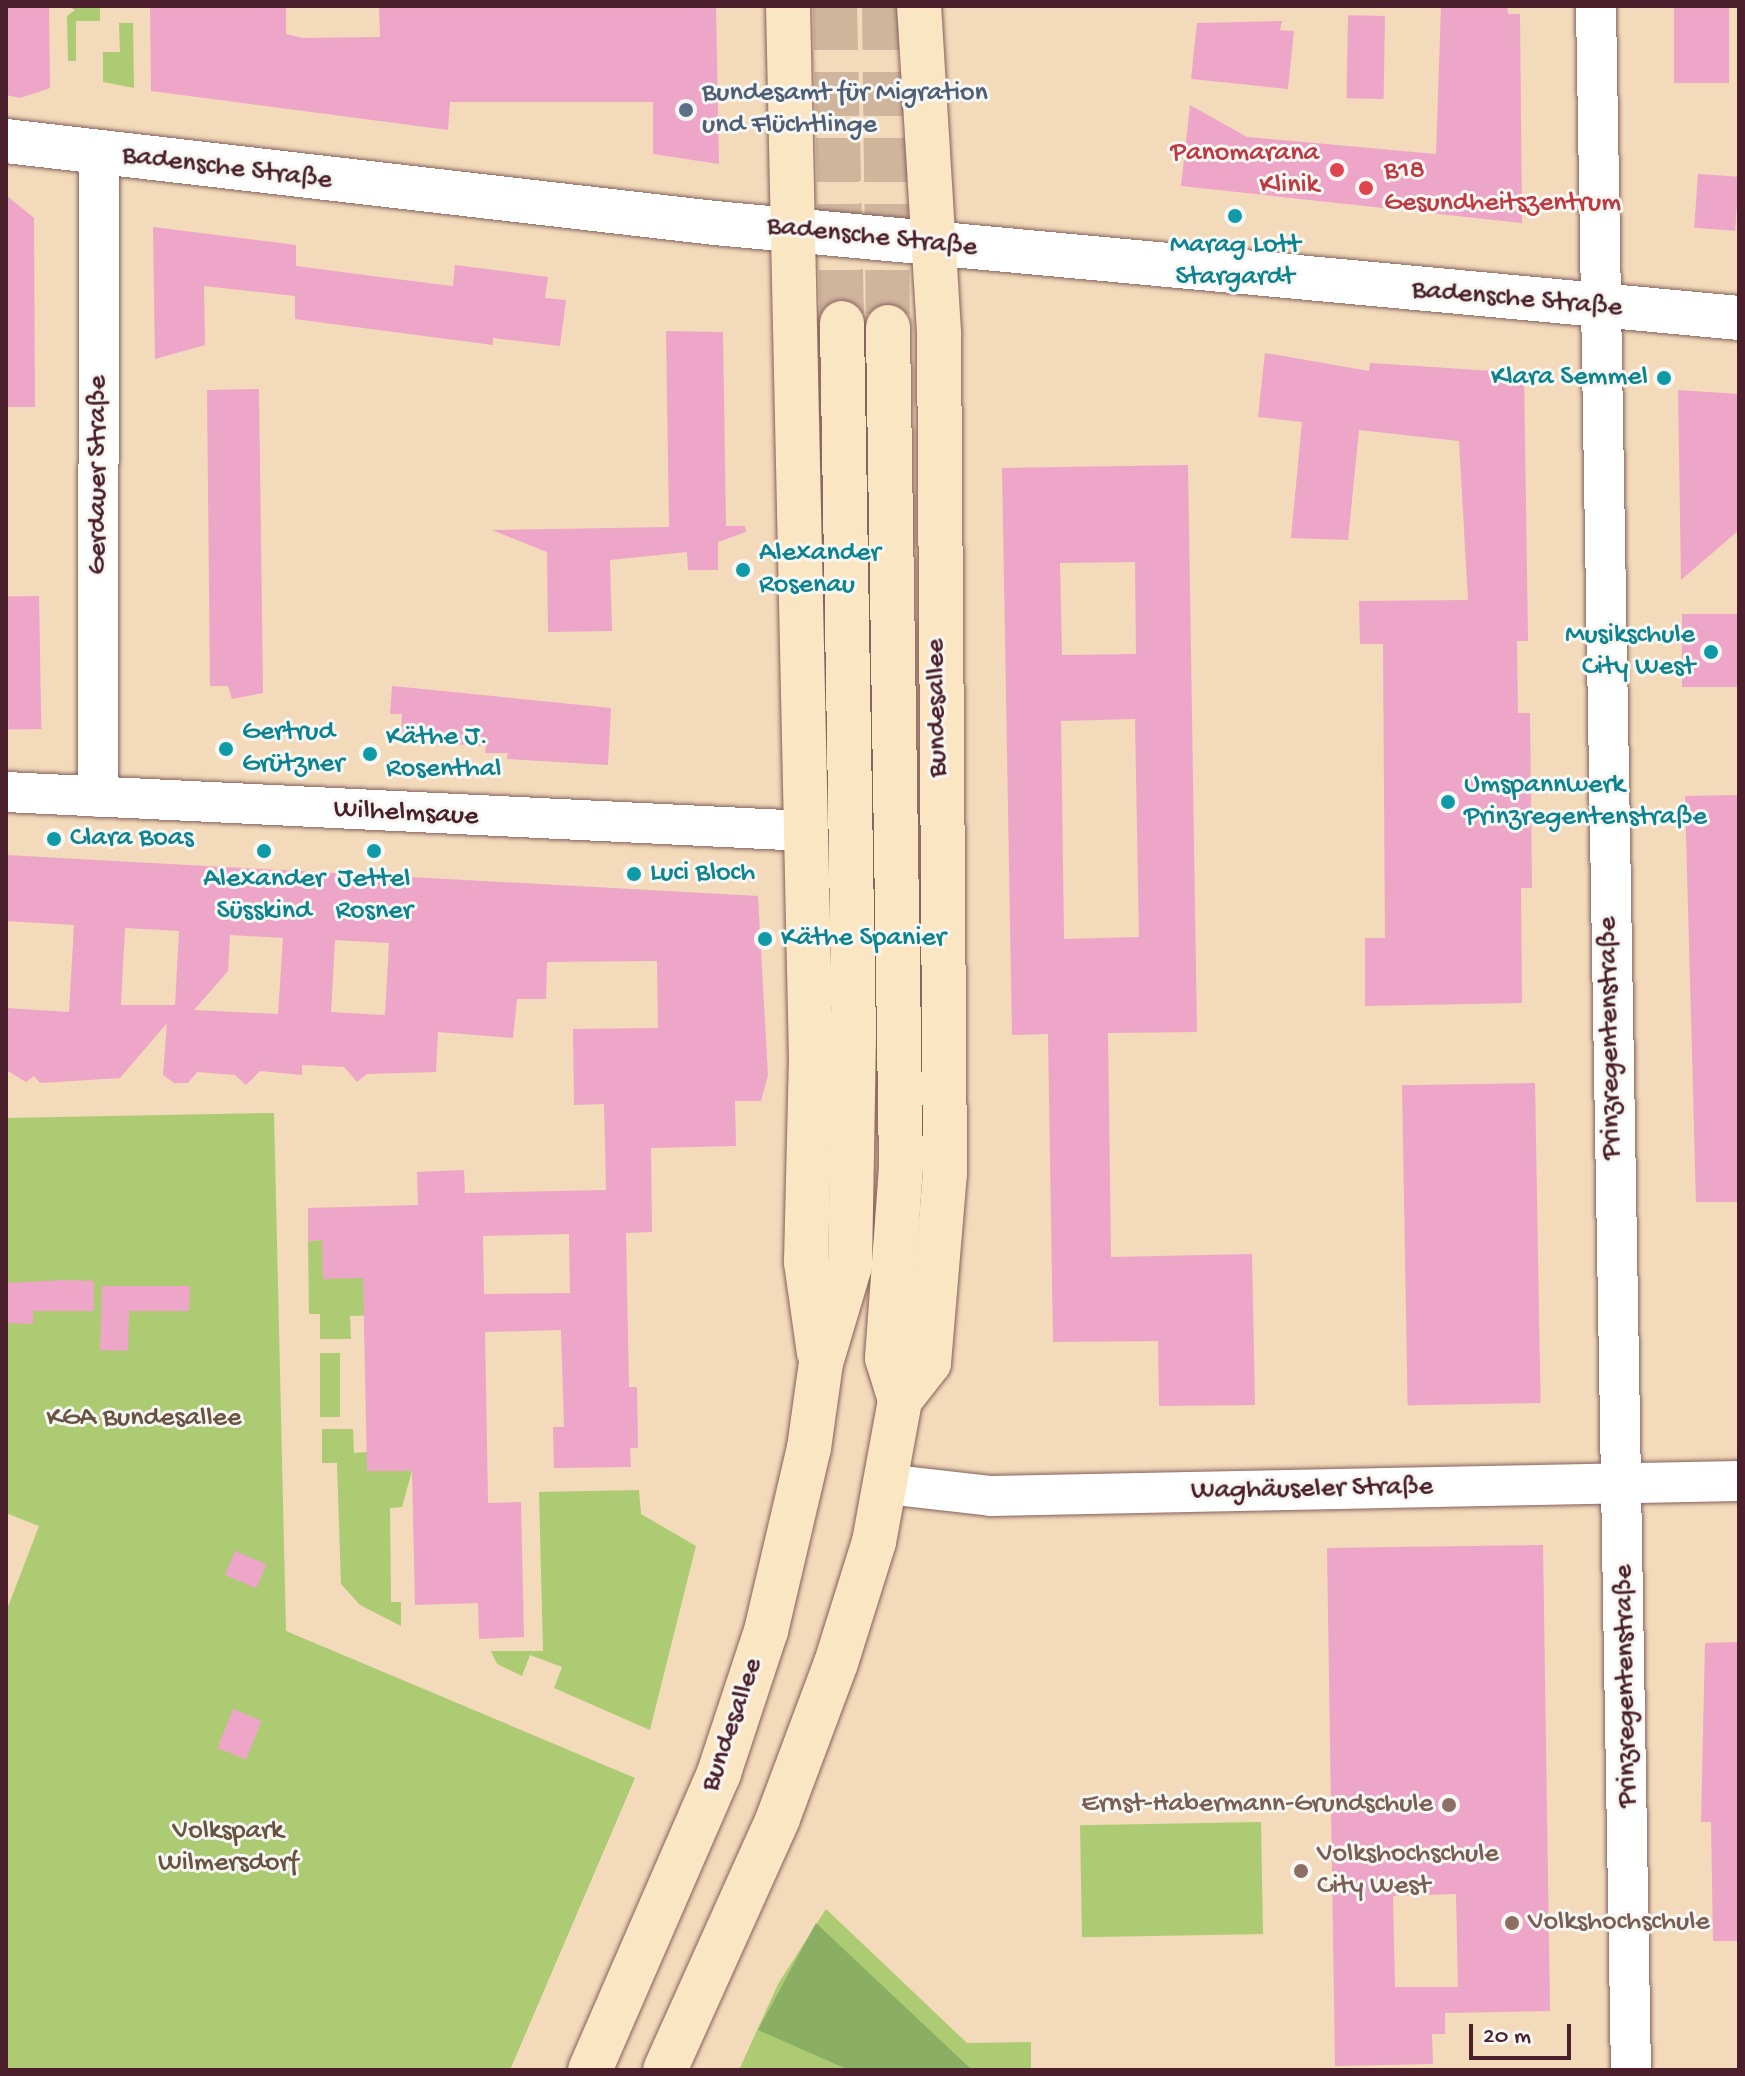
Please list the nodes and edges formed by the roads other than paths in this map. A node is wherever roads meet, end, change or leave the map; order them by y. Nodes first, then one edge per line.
1 (788, 6) edge
2 (919, 6) edge
3 (1596, 6) edge
4 (6, 141) edge
5 (99, 153) junction
6 (795, 231) junction
7 (932, 244) junction
8 (1601, 307) junction
9 (1739, 318) edge
10 (842, 323) tunnel mouth
11 (888, 327) tunnel mouth
12 (6, 792) edge
13 (98, 797) junction
14 (806, 831) junction
15 (821, 1363) junction
16 (900, 1400) junction
17 (1739, 1481) edge
18 (1622, 1483) junction
19 (886, 1484) junction
20 (590, 2070) edge
21 (665, 2070) edge
22 (1631, 2070) edge

1 - 6 main road, Bundesallee
2 - 7 main road, Bundesallee
3 - 8 street, Prinzregentenstraße
4 - 5 street, Badensche Straße
5 - 6 street, Badensche Straße
5 - 13 street, Gerdauer Straße
6 - 7 street, Badensche Straße
6 - 14 main road, Bundesallee
7 - 8 street, Badensche Straße
7 - 16 main road, Bundesallee
8 - 9 street, Badensche Straße
8 - 18 street, Prinzregentenstraße
10 - 15 main road, Bundesallee
11 - 16 main road, Bundesallee
12 - 13 street, Wilhelmsaue
13 - 14 street, Wilhelmsaue
14 - 15 main road, Bundesallee
15 - 20 main road, Bundesallee
16 - 19 main road, Bundesallee
17 - 18 street, Waghäuseler Straße
18 - 19 street, Waghäuseler Straße
18 - 22 street, Prinzregentenstraße
19 - 21 main road, Bundesallee

